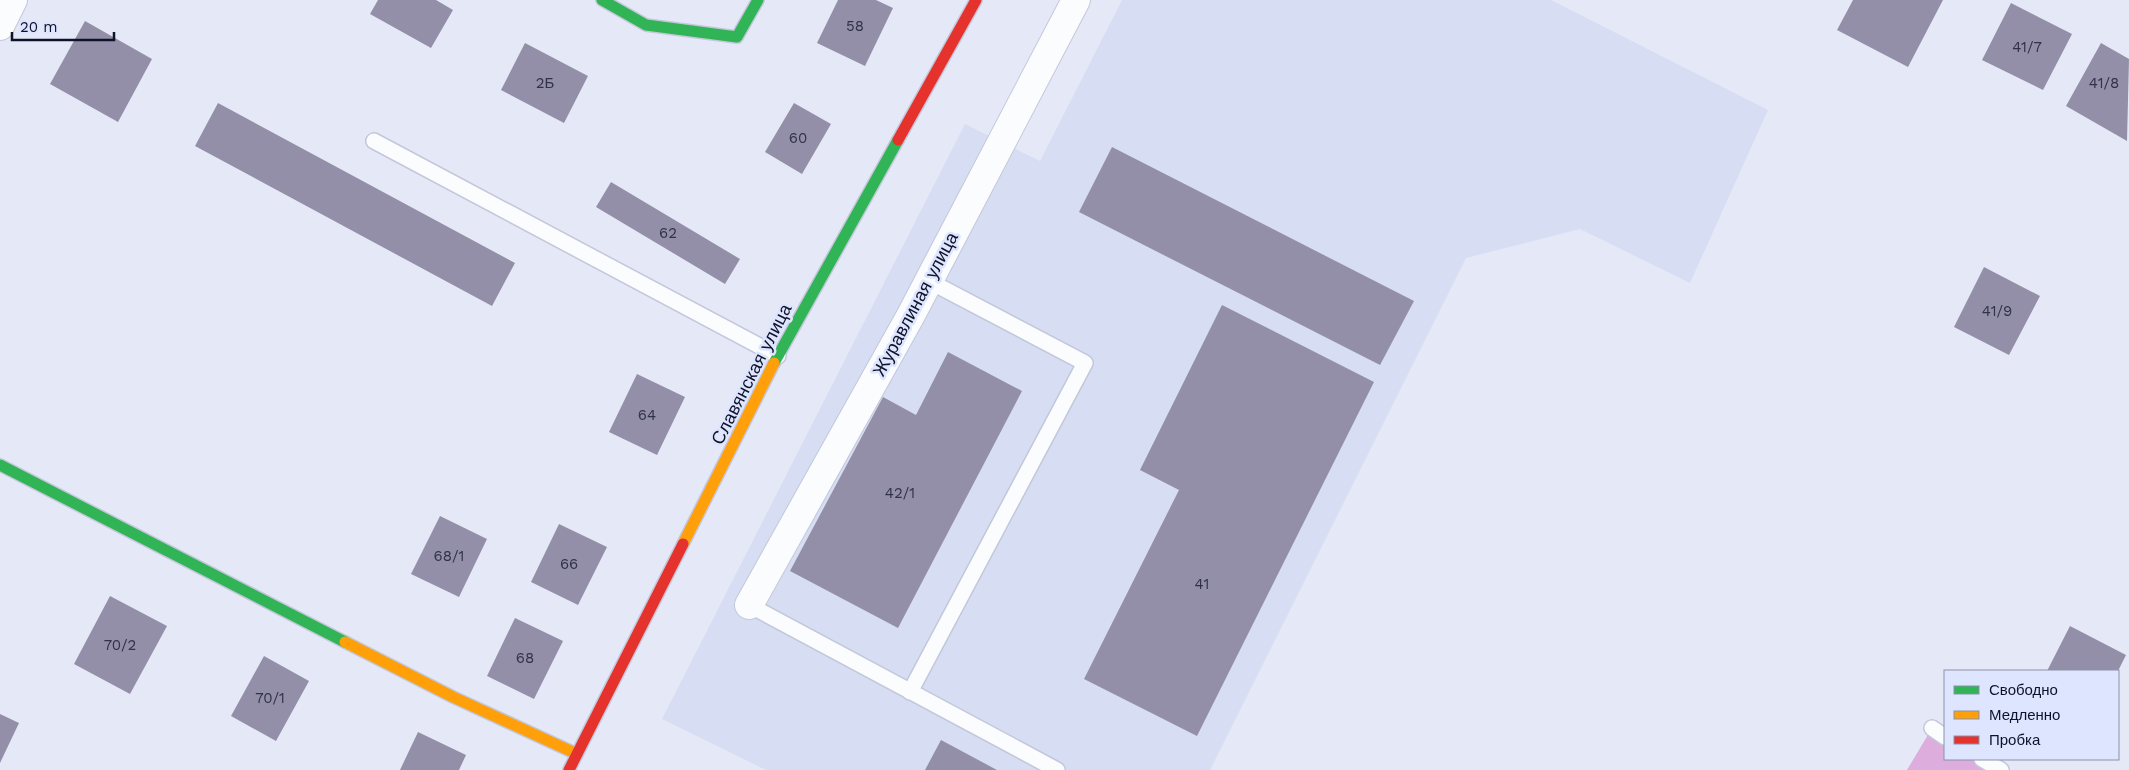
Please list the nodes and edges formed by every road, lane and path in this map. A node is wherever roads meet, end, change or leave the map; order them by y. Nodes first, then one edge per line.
1 (13, 0) edge
2 (602, 0) edge
3 (758, 0) edge
4 (976, 0) edge
5 (1076, 0) edge
6 (0, 26) edge
7 (374, 141) dead end
8 (929, 281) junction
9 (778, 356) junction
10 (0, 465) edge
11 (749, 605) joint
12 (910, 692) junction
13 (1932, 728) dead end
14 (1944, 735) edge
15 (577, 754) junction
16 (1984, 760) edge
17 (569, 770) edge
18 (1057, 770) edge
19 (2001, 770) edge

1 - 6 street
2 - 3 street
4 - 9 street, Славянская улица
5 - 8 street, Журавлиная улица
7 - 9 lane
8 - 11 street, Журавлиная улица
8 - 12 lane
9 - 15 street, Славянская улица
10 - 15 street
11 - 12 lane
12 - 18 lane
13 - 14 lane
15 - 17 street, Славянская улица
16 - 19 lane

